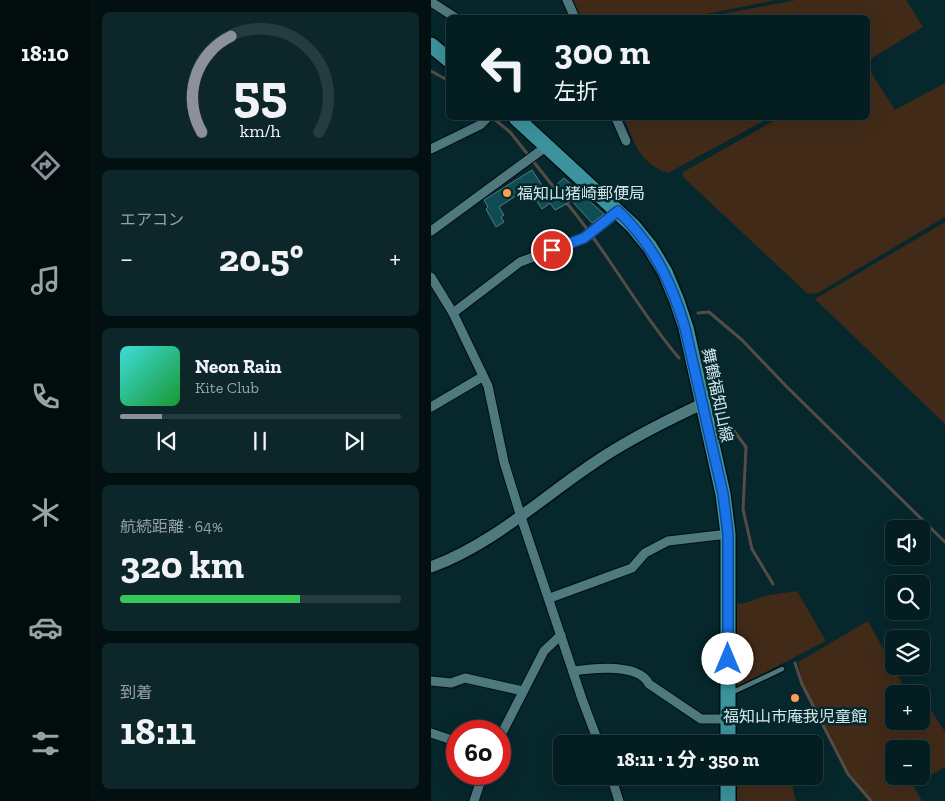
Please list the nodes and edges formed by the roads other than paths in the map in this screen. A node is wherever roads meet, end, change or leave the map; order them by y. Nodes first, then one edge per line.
1 (567, 0) edge
2 (431, 2) edge
3 (450, 15) edge
4 (574, 15) edge
5 (431, 45) edge
6 (446, 58) edge
7 (485, 120) edge
8 (517, 120) edge
9 (618, 120) edge
10 (626, 141) dead end
11 (547, 146) junction
12 (431, 149) edge
13 (618, 211) junction
14 (431, 231) edge
15 (431, 277) edge
16 (453, 313) junction
17 (482, 377) junction
18 (702, 404) junction
19 (431, 407) edge
20 (521, 517) junction
21 (728, 534) junction
22 (431, 567) edge
23 (550, 598) junction
24 (561, 635) junction
25 (783, 669) dead end
26 (573, 671) junction
27 (431, 681) edge
28 (523, 691) junction
29 (727, 694) junction
30 (728, 719) junction
31 (508, 720) edge
32 (431, 733) edge
33 (596, 735) edge
34 (728, 735) edge
35 (446, 738) edge
36 (479, 785) edge
37 (614, 785) edge
38 (728, 785) edge
39 (474, 801) edge
40 (619, 801) edge
41 (727, 801) edge

1 - 4 street
2 - 3 street
5 - 6 main road
7 - 12 street
8 - 11 main road, 舞鶴福知山線
9 - 10 street
11 - 13 main road, 舞鶴福知山線
11 - 14 street
13 - 16 street
13 - 18 main road, 舞鶴福知山線
15 - 16 street
16 - 17 street
17 - 19 street
17 - 20 street
18 - 20 street
18 - 21 main road, 舞鶴福知山線
20 - 22 street
20 - 23 street
21 - 23 street
21 - 29 main road, 舞鶴福知山線
23 - 24 street
24 - 26 street
24 - 28 street
25 - 29 lane
26 - 30 street
26 - 33 street
27 - 28 street
28 - 31 street
29 - 30 main road, 舞鶴福知山線
30 - 34 main road, 舞鶴福知山線
32 - 35 street
36 - 39 street
37 - 40 street
38 - 41 main road

